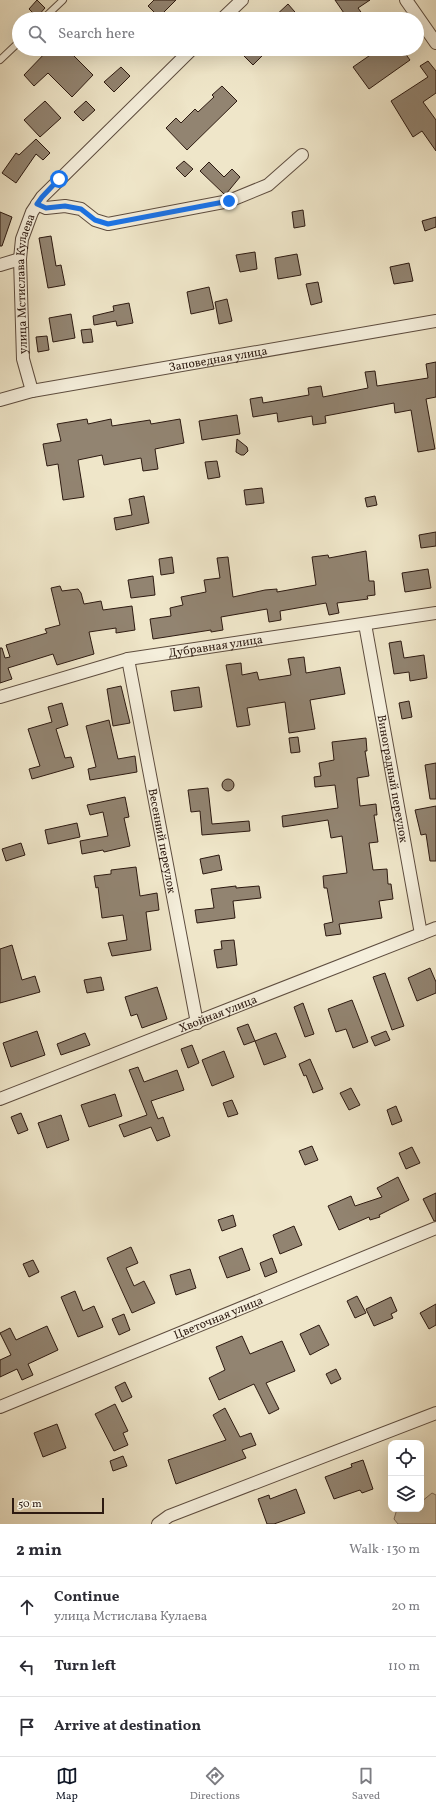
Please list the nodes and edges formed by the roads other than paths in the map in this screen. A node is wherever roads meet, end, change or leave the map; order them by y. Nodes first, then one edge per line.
1 (63, 0) edge
2 (242, 0) edge
3 (406, 0) edge
4 (50, 12) edge
5 (229, 12) edge
6 (414, 12) edge
7 (424, 26) edge
8 (436, 43) edge
9 (12, 49) edge
10 (185, 56) edge
11 (0, 60) edge
12 (302, 155) dead end
13 (37, 204) junction
14 (20, 259) junction
15 (0, 265) edge
16 (436, 321) edge
17 (32, 391) junction
18 (0, 400) edge
19 (436, 613) edge
20 (365, 624) junction
21 (128, 659) junction
22 (0, 697) edge
23 (436, 928) edge
24 (420, 934) junction
25 (196, 1023) junction
26 (0, 1099) edge
27 (436, 1228) edge
28 (0, 1408) edge
29 (436, 1413) edge
30 (158, 1524) edge

1 - 4 lane
2 - 5 street
3 - 6 street
7 - 8 street
9 - 11 lane
10 - 13 street, улица Мстислава Кулаева
12 - 13 street
13 - 14 street, улица Мстислава Кулаева
14 - 15 street
14 - 17 street, улица Мстислава Кулаева
16 - 17 street, Заповедная улица
17 - 18 street, Заповедная улица
19 - 20 street, Дубравная улица
20 - 21 street, Дубравная улица
20 - 24 street, Виноградный переулок
21 - 22 street, Дубравная улица
21 - 25 street, Весенний переулок
23 - 24 street, Хвойная улица
24 - 25 street, Хвойная улица
25 - 26 street, Хвойная улица
27 - 28 street, Цветочная улица
29 - 30 street

